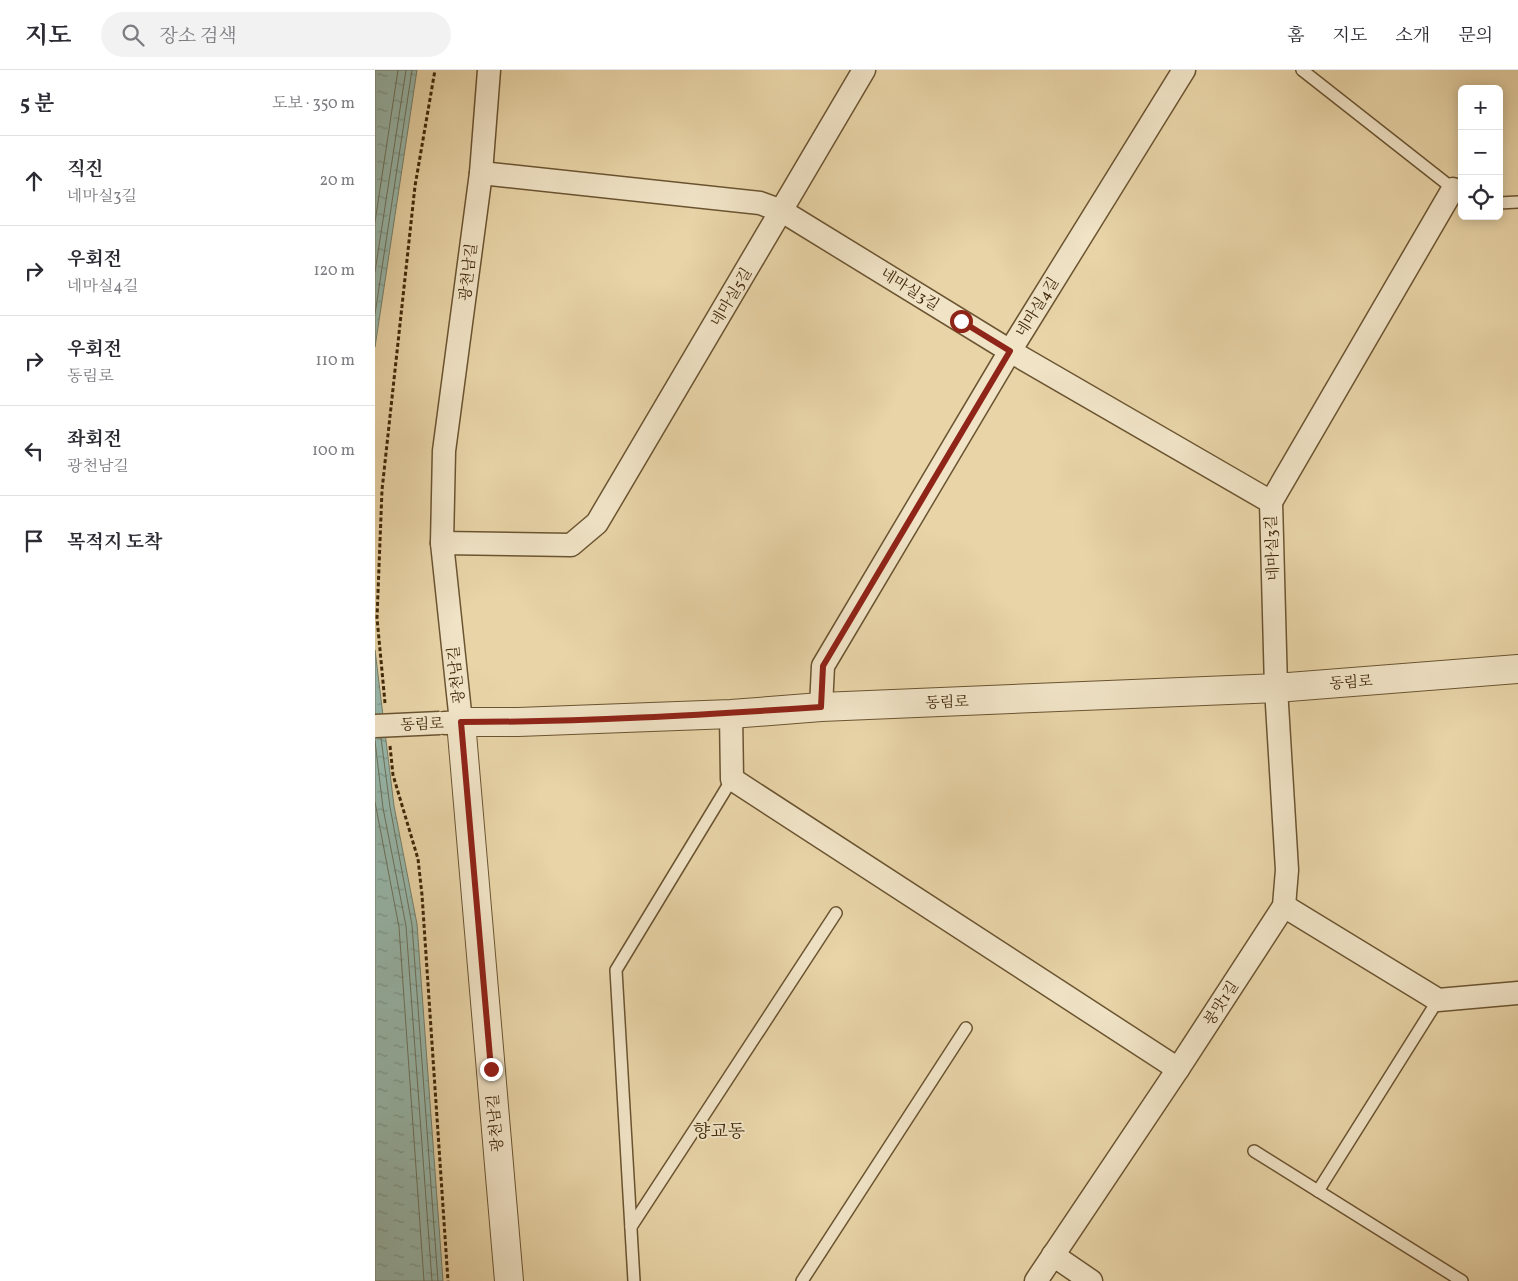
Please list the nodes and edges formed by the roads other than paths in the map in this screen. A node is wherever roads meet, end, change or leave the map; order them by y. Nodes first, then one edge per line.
1 (489, 70) edge
2 (863, 70) edge
3 (1184, 70) edge
4 (1302, 70) edge
5 (481, 173) junction
6 (1457, 192) edge
7 (1518, 202) edge
8 (1503, 204) edge
9 (782, 211) junction
10 (1010, 351) junction
11 (1271, 502) junction
12 (442, 543) junction
13 (1518, 669) edge
14 (1276, 688) junction
15 (821, 707) junction
16 (731, 714) junction
17 (383, 722) edge
18 (451, 722) junction
19 (732, 779) junction
20 (1284, 906) junction
21 (836, 913) dead end
22 (1518, 993) edge
23 (1439, 1000) junction
24 (966, 1028) dead end
25 (1178, 1069) junction
26 (1254, 1151) dead end
27 (1318, 1191) junction
28 (631, 1227) junction
29 (1053, 1256) junction
30 (509, 1281) edge
31 (634, 1281) edge
32 (802, 1281) edge
33 (1036, 1281) edge
34 (1091, 1281) edge
35 (1462, 1281) edge

1 - 5 street, 광천남길
2 - 9 street, 네마실5길
3 - 10 street, 네마실4길
4 - 6 lane
5 - 9 street, 네마실3길
5 - 12 street, 광천남길
6 - 11 street
7 - 8 lane
9 - 10 street, 네마실3길
9 - 12 street, 네마실5길
10 - 11 street, 네마실3길
10 - 15 street, 네마실4길
11 - 14 street, 네마실3길
12 - 18 street, 광천남길
13 - 14 street, 동림로
14 - 15 street, 동림로
14 - 20 street, 붕맛1길
15 - 16 street, 동림로
16 - 18 street, 동림로
16 - 19 street
17 - 18 street, 동림로, bridge
18 - 30 street, 광천남길
19 - 25 street
19 - 28 lane
20 - 23 street
20 - 25 street, 붕맛1길
21 - 28 lane
22 - 23 street
23 - 27 lane
24 - 32 lane
25 - 29 street, 붕맛1길
26 - 27 lane
27 - 35 lane
28 - 31 lane
29 - 33 street, 붕맛1길
29 - 34 street

